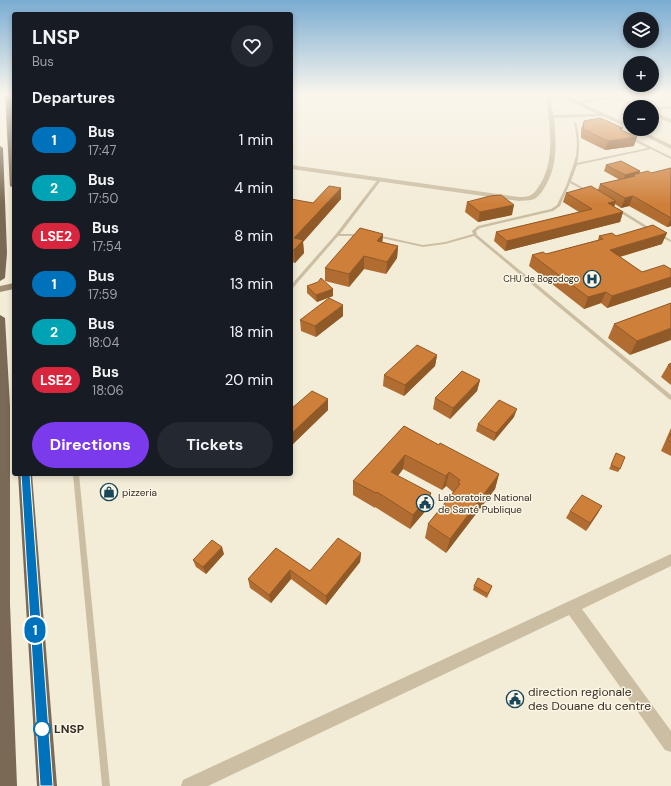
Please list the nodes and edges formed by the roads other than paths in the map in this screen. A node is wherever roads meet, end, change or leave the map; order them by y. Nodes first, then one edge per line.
1 (12, 132) edge
2 (552, 132) edge
3 (577, 132) edge
4 (628, 136) edge
5 (648, 136) edge
6 (12, 142) edge
7 (671, 147) edge
8 (0, 148) edge
9 (651, 148) junction
10 (671, 158) edge
11 (576, 164) junction
12 (293, 167) edge
13 (380, 179) junction
14 (569, 181) junction
15 (611, 186) edge
16 (589, 192) junction
17 (596, 196) edge
18 (616, 208) edge
19 (336, 235) junction
20 (365, 235) edge
21 (475, 235) junction
22 (370, 236) edge
23 (671, 241) edge
24 (0, 278) edge
25 (12, 286) edge
26 (293, 286) edge
27 (0, 289) edge
28 (12, 293) edge
29 (0, 296) edge
30 (0, 318) edge
31 (671, 398) edge
32 (25, 476) edge
33 (76, 476) edge
34 (671, 560) edge
35 (572, 607) junction
36 (671, 744) edge
37 (7, 786) edge
38 (47, 786) edge
39 (106, 786) edge
40 (189, 786) edge

1 - 6 main road
2 - 13 street
3 - 11 lane
4 - 9 lane
5 - 7 street
8 - 24 main road
9 - 10 lane
9 - 11 lane
11 - 14 lane
12 - 13 street
13 - 19 lane
14 - 16 lane
14 - 21 lane
15 - 16 lane
16 - 17 lane
18 - 23 lane
19 - 20 lane
19 - 26 lane
21 - 22 lane
21 - 31 lane
25 - 27 street
28 - 29 street
30 - 37 main road
32 - 38 main road
33 - 39 lane
34 - 35 street
35 - 36 street
35 - 40 street

